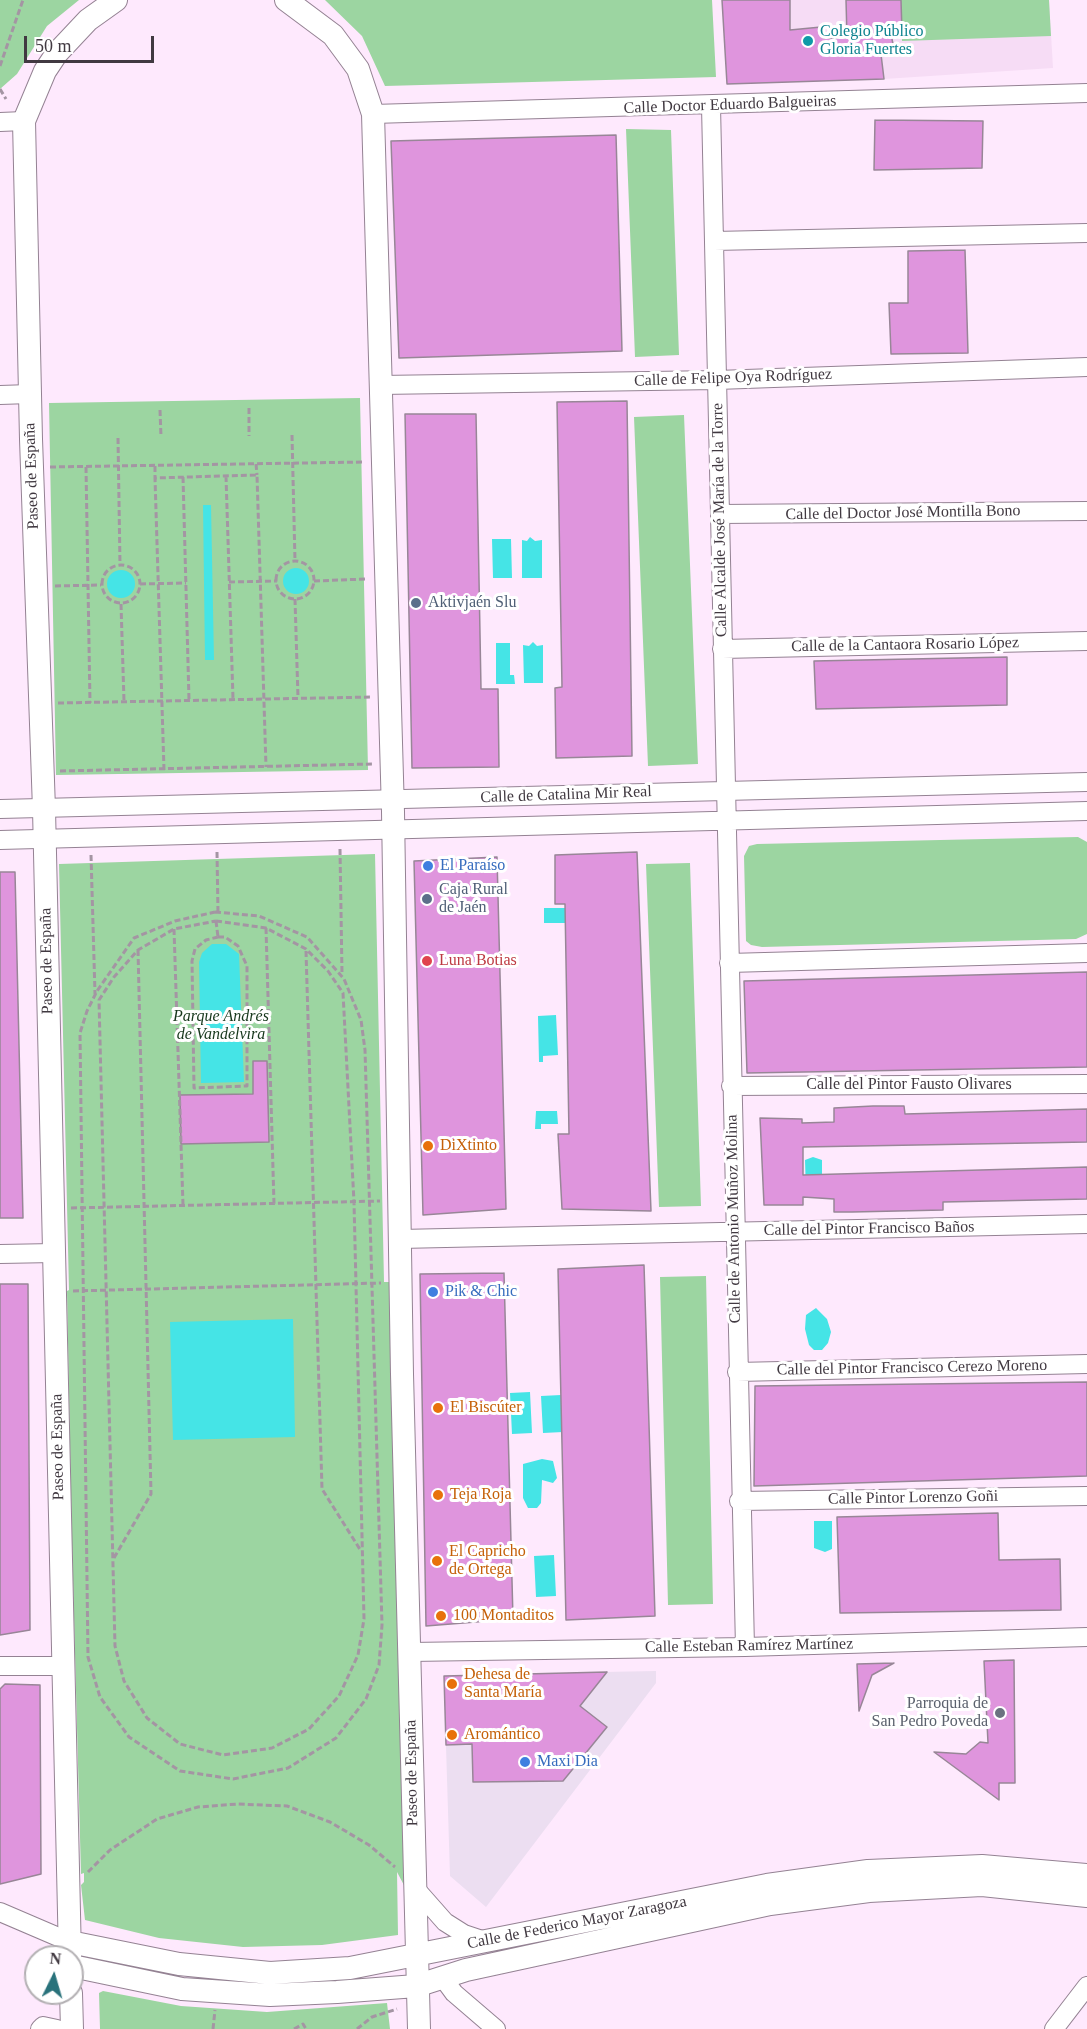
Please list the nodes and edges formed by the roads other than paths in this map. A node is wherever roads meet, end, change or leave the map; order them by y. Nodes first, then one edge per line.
1 (116, 0) edge
2 (286, 0) edge
3 (1087, 93) edge
4 (711, 106) junction
5 (373, 114) junction
6 (24, 121) junction
7 (0, 122) edge
8 (1087, 233) edge
9 (714, 241) junction
10 (1087, 367) edge
11 (717, 380) junction
12 (380, 385) junction
13 (30, 394) junction
14 (0, 395) edge
15 (1087, 511) edge
16 (720, 514) junction
17 (1087, 641) edge
18 (722, 649) junction
19 (1087, 782) edge
20 (725, 791) junction
21 (393, 800) junction
22 (0, 809) edge
23 (44, 809) junction
24 (1087, 811) edge
25 (726, 820) junction
26 (394, 829) junction
27 (45, 838) junction
28 (0, 840) edge
29 (1087, 953) edge
30 (729, 963) junction
31 (1087, 1084) edge
32 (731, 1086) junction
33 (1087, 1224) edge
34 (734, 1231) junction
35 (400, 1239) junction
36 (54, 1253) junction
37 (0, 1254) edge
38 (1087, 1364) edge
39 (737, 1372) junction
40 (1087, 1496) edge
41 (740, 1501) junction
42 (1087, 1637) edge
43 (745, 1647) junction
44 (410, 1652) junction
45 (0, 1666) edge
46 (64, 1666) junction
47 (1087, 1875) edge
48 (408, 1880) junction
49 (1087, 1896) edge
50 (0, 1912) edge
51 (485, 1941) junction
52 (62, 1945) edge
53 (70, 1945) edge
54 (84, 1951) edge
55 (416, 1955) junction
56 (84, 1969) edge
57 (443, 1978) junction
58 (416, 1986) junction
59 (1087, 1986) edge
60 (71, 2005) edge
61 (40, 2029) edge
62 (57, 2029) edge
63 (72, 2029) edge
64 (419, 2029) edge
65 (496, 2029) edge
66 (1054, 2029) edge

1 - 6 main road, Paseo de España
2 - 5 main road, Paseo de España
3 - 4 street, Calle Doctor Eduardo Balgueiras
4 - 5 street, Calle Doctor Eduardo Balgueiras
4 - 9 street, Calle Alcalde José María de la Torre
5 - 12 main road, Paseo de España
6 - 7 street
6 - 13 main road, Paseo de España
8 - 9 street
9 - 11 street, Calle Alcalde José María de la Torre
10 - 11 street, Calle de Felipe Oya Rodríguez
11 - 12 street, Calle de Felipe Oya Rodríguez
11 - 16 street, Calle Alcalde José María de la Torre
12 - 21 main road, Paseo de España
13 - 14 street
13 - 23 main road, Paseo de España
15 - 16 street, Calle del Doctor José Montilla Bono
16 - 18 street, Calle Alcalde José María de la Torre
17 - 18 street, Calle de la Cantaora Rosario López
18 - 20 street, Calle Alcalde José María de la Torre
19 - 20 street, Calle de Catalina Mir Real
20 - 21 street, Calle de Catalina Mir Real
20 - 25 street, Calle de Antonio Muñoz Molina
21 - 23 street, Calle de Catalina Mir Real
21 - 26 main road, Paseo de España
22 - 23 street, Calle de Catalina Mir Real
23 - 27 main road, Paseo de España
24 - 25 street, Calle de Catalina Mir Real
25 - 26 street, Calle de Catalina Mir Real
25 - 30 street, Calle de Antonio Muñoz Molina
26 - 27 street, Calle de Catalina Mir Real
26 - 35 main road, Paseo de España
27 - 28 street, Calle de Catalina Mir Real
27 - 36 main road, Paseo de España
29 - 30 street
30 - 32 street, Calle de Antonio Muñoz Molina
31 - 32 street, Calle del Pintor Fausto Olivares
32 - 34 street, Calle de Antonio Muñoz Molina
33 - 34 street, Calle del Pintor Francisco Baños
34 - 35 street, Calle del Pintor Francisco Baños
34 - 39 street, Calle de Antonio Muñoz Molina
35 - 44 main road, Paseo de España
36 - 37 street
36 - 46 main road, Paseo de España
38 - 39 street, Calle del Pintor Francisco Cerezo Moreno
39 - 41 street, Calle de Antonio Muñoz Molina
40 - 41 street, Calle Pintor Lorenzo Goñi
41 - 43 street, Calle de Antonio Muñoz Molina
42 - 43 street, Calle Esteban Ramírez Martínez
43 - 44 street, Calle Esteban Ramírez Martínez
44 - 48 main road, Paseo de España
45 - 46 street
46 - 53 main road, Paseo de España
47 - 51 main road, Calle de Federico Mayor Zaragoza
48 - 51 street
48 - 55 main road, Paseo de España
49 - 57 main road, Calle de Federico Mayor Zaragoza
50 - 52 street
51 - 55 main road, Calle de Federico Mayor Zaragoza
54 - 55 main road, Calle de Federico Mayor Zaragoza
55 - 58 main road, Paseo de España
56 - 58 main road, Calle de Federico Mayor Zaragoza
57 - 58 main road, Calle de Federico Mayor Zaragoza
57 - 65 street
58 - 64 main road, Paseo de España
59 - 66 street
60 - 63 main road
61 - 62 street

